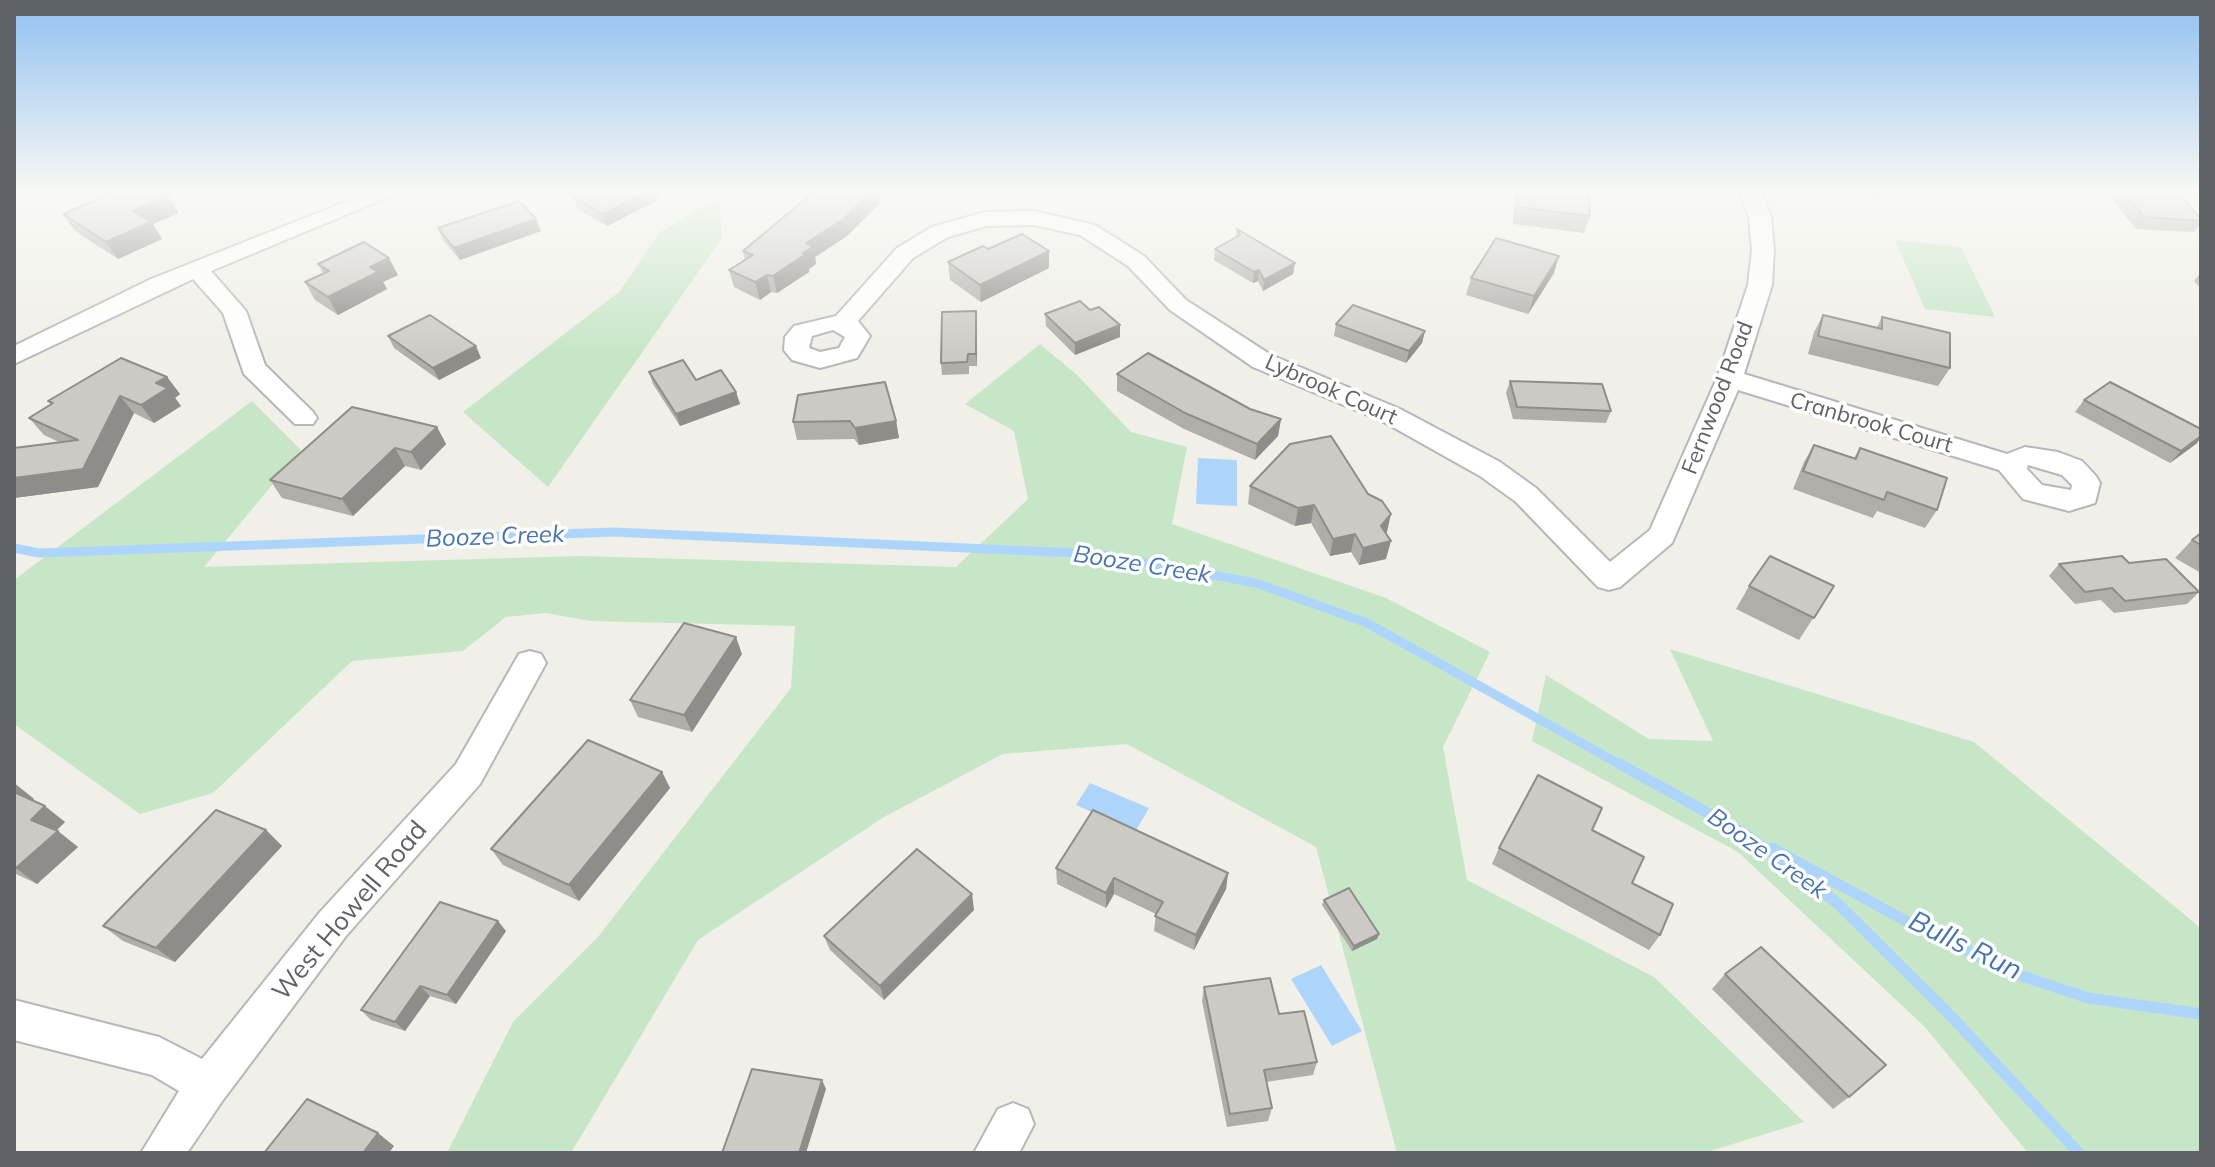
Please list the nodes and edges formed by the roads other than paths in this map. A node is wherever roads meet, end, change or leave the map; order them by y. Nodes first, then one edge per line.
1 (256, 245) edge
2 (918, 245) edge
3 (1111, 245) edge
4 (1761, 245) edge
5 (197, 269) junction
6 (842, 324) dead end
7 (14, 356) edge
8 (1730, 378) junction
9 (304, 418) dead end
10 (2013, 465) dead end
11 (1609, 579) joint
12 (530, 663) dead end
13 (14, 1020) edge
14 (208, 1085) junction
15 (162, 1153) edge

1 - 5 street
2 - 6 street, Lybrook Court
3 - 11 street, Lybrook Court
4 - 8 street, Fernwood Road
5 - 7 street
5 - 9 street
8 - 10 street, Cranbrook Court
8 - 11 street, Fernwood Road
12 - 14 street, West Howell Road
13 - 14 street
14 - 15 street, West Howell Road

